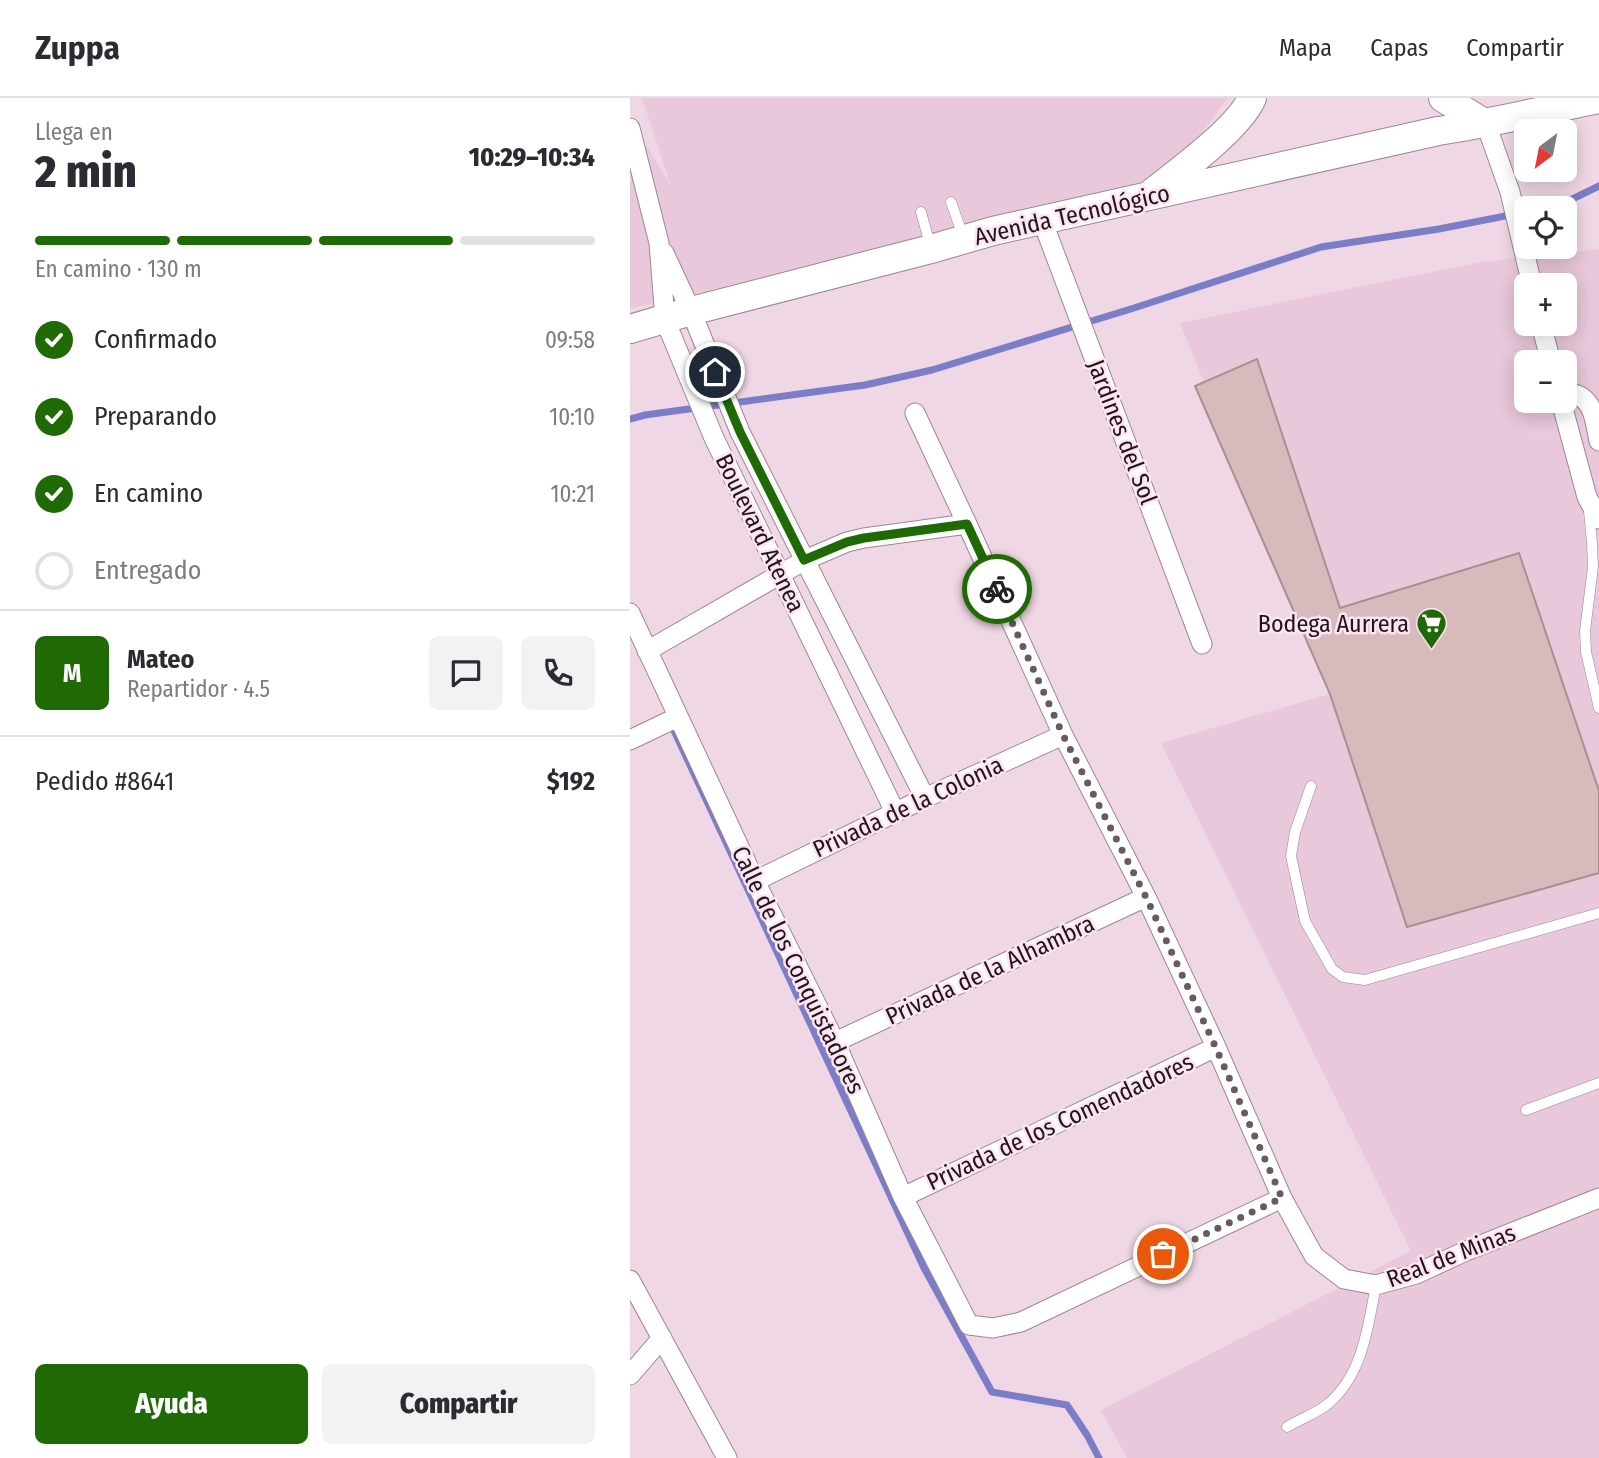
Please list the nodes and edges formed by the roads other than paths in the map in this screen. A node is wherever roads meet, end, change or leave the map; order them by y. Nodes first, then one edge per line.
1 (1252, 98) edge
2 (1443, 98) edge
3 (1599, 99) edge
4 (1491, 111) edge
5 (630, 128) edge
6 (1146, 197) junction
7 (951, 202) dead end
8 (921, 212) dead end
9 (1042, 220) junction
10 (965, 239) junction
11 (659, 243) junction
12 (931, 249) junction
13 (1529, 273) edge
14 (678, 315) junction
15 (630, 329) edge
16 (1577, 394) edge
17 (915, 413) dead end
18 (1564, 413) edge
19 (1599, 441) edge
20 (1587, 497) junction
21 (1599, 519) edge
22 (967, 524) junction
23 (804, 560) junction
24 (780, 575) junction
25 (630, 614) edge
26 (1202, 644) dead end
27 (648, 650) junction
28 (1599, 708) edge
29 (678, 717) junction
30 (1063, 735) junction
31 (630, 740) edge
32 (1311, 786) dead end
33 (925, 798) junction
34 (895, 812) junction
35 (755, 881) junction
36 (1146, 897) junction
37 (1599, 913) edge
38 (835, 1042) junction
39 (1216, 1048) junction
40 (1599, 1083) edge
41 (1526, 1110) dead end
42 (903, 1197) junction
43 (1282, 1198) junction
44 (1599, 1198) edge
45 (630, 1280) edge
46 (1376, 1285) junction
47 (662, 1338) junction
48 (630, 1375) edge
49 (1287, 1427) dead end
50 (727, 1458) edge

1 - 6 main road
2 - 4 main road
3 - 4 main road
4 - 6 main road, Avenida Tecnológico
4 - 13 street
5 - 11 street, Boulevard Atenea
6 - 9 main road, Avenida Tecnológico
7 - 10 lane
8 - 12 lane
9 - 10 main road, Avenida Tecnológico
9 - 26 street, Jardines del Sol
10 - 12 main road, Avenida Tecnológico
11 - 14 street, Boulevard Atenea
11 - 14 street, Boulevard Atenea
12 - 14 main road, Avenida Tecnológico
14 - 15 main road, Avenida Tecnológico
14 - 23 street, Boulevard Atenea
14 - 24 street, Boulevard Atenea
16 - 19 street
17 - 22 street, Real de Minas
18 - 20 street
20 - 21 street
20 - 28 lane
22 - 23 street
22 - 30 street, Real de Minas
23 - 24 street
23 - 33 street, Boulevard Atenea
24 - 27 street
24 - 34 street, Boulevard Atenea
25 - 27 street, Calle de los Conquistadores
27 - 29 street, Calle de los Conquistadores
29 - 31 street
29 - 35 street, Calle de los Conquistadores
30 - 33 street, Privada de la Colonia
30 - 36 street, Real de Minas
32 - 37 lane
33 - 34 street, Privada de la Colonia
34 - 35 street, Privada de la Colonia
35 - 38 street, Calle de los Conquistadores
36 - 38 street, Privada de la Alhambra
36 - 39 street, Real de Minas
38 - 42 street, Calle de los Conquistadores
39 - 42 street, Privada de los Comendadores
39 - 43 street, Real de Minas
40 - 41 lane
42 - 43 street, Calle de los Conquistadores
43 - 46 street, Real de Minas
44 - 46 street, Real de Minas
45 - 47 street
46 - 49 lane
47 - 48 street
47 - 50 street

